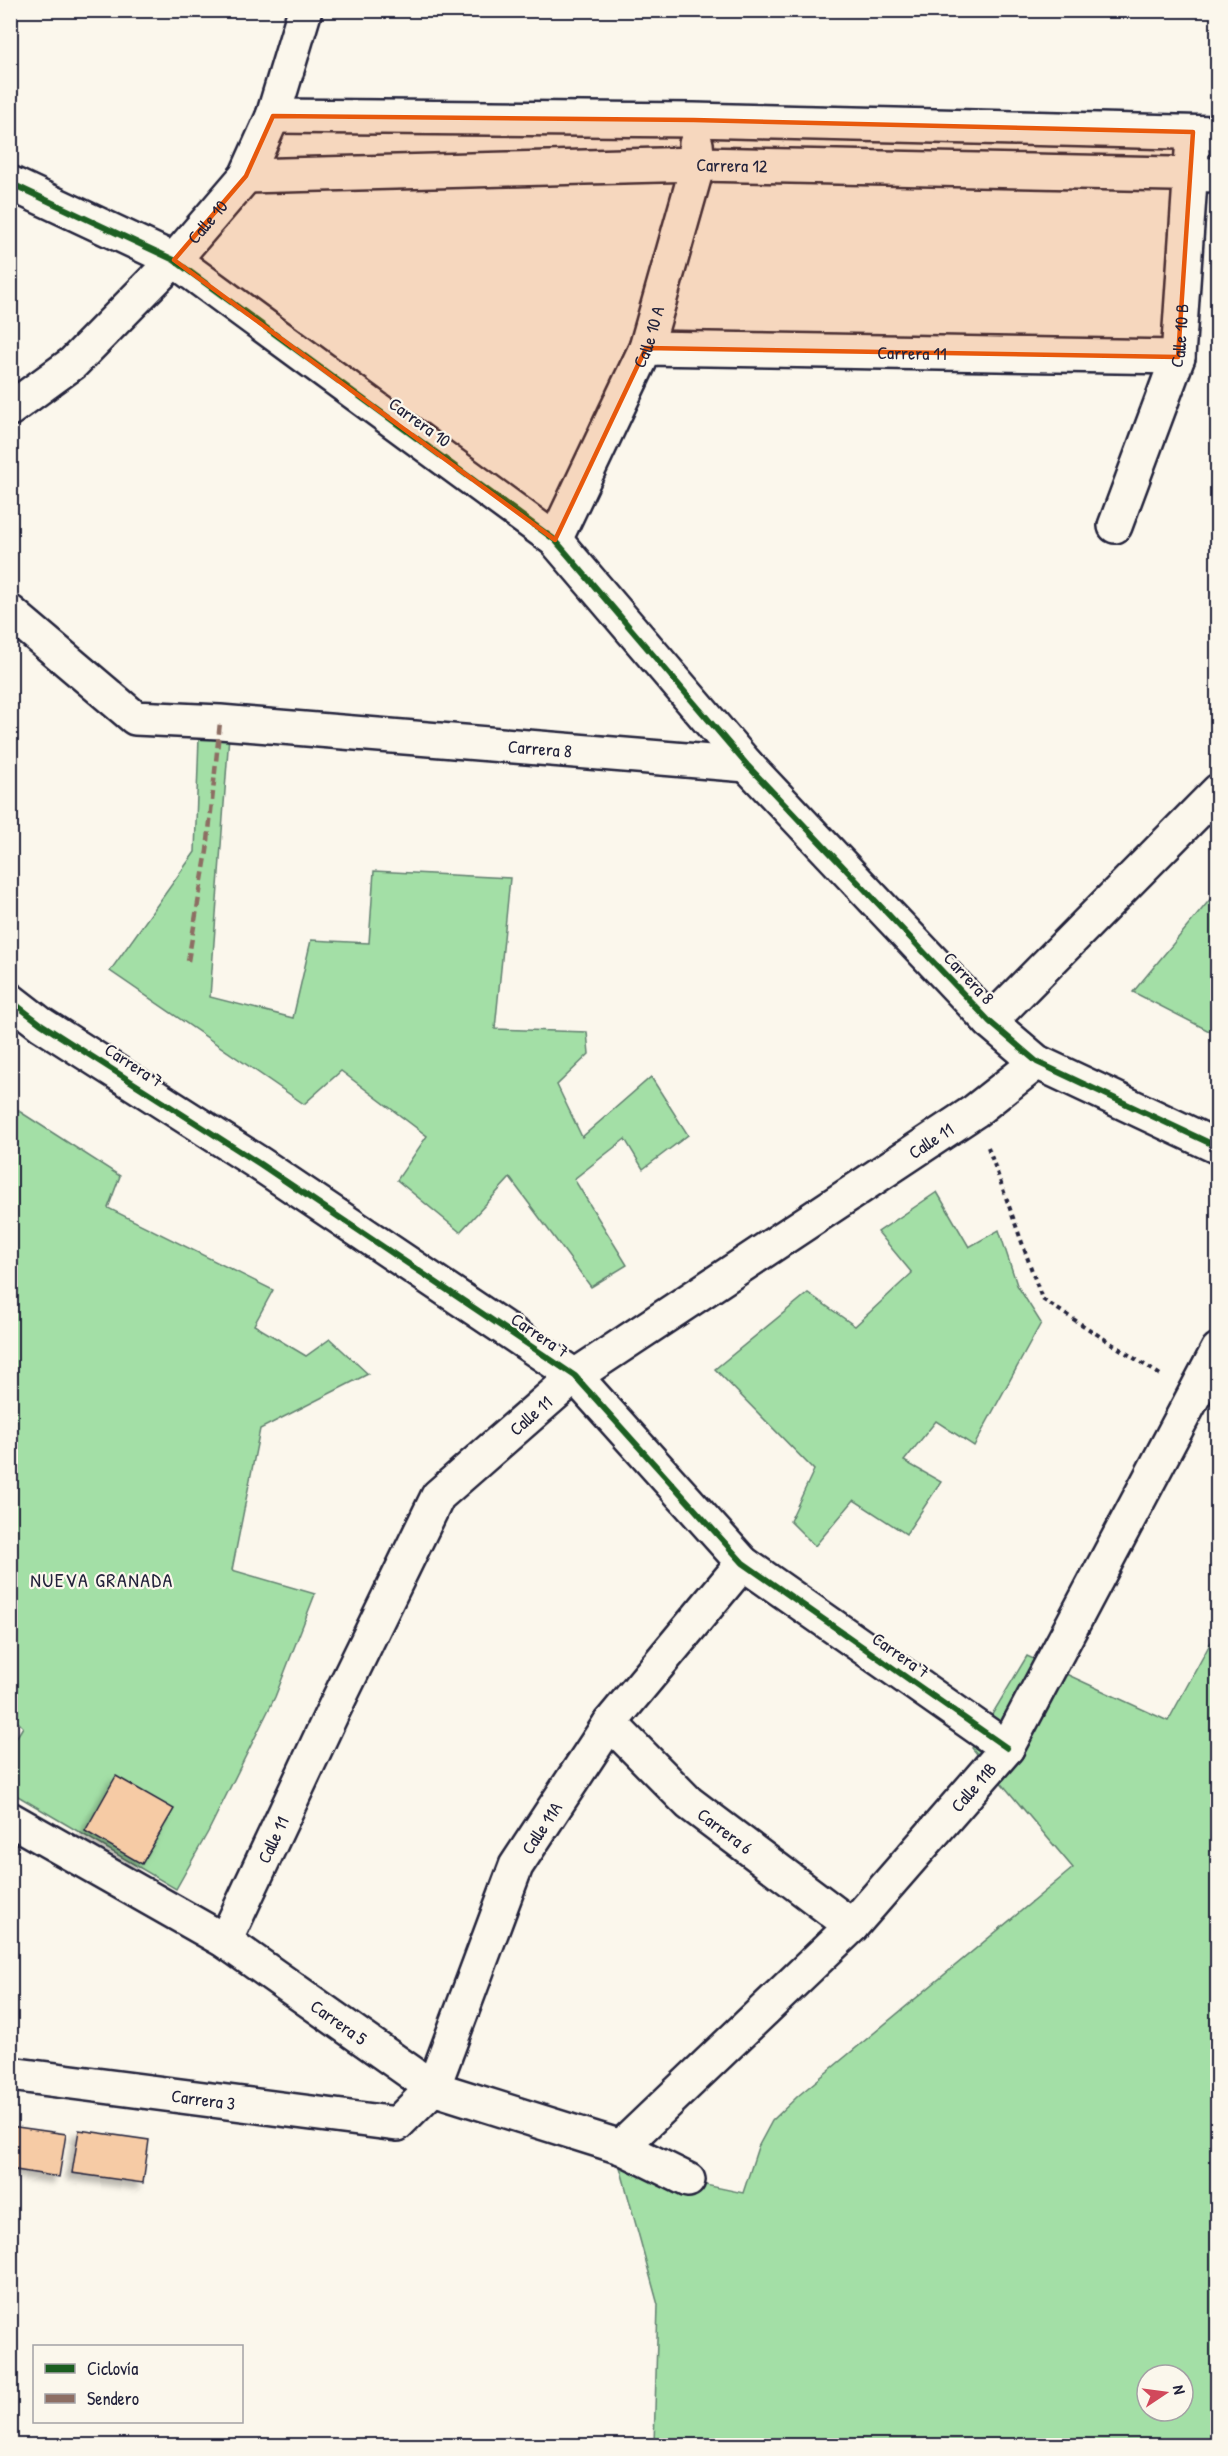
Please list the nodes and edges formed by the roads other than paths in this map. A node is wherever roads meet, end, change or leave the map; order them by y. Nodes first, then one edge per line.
1 (305, 10) edge
2 (273, 116) junction
3 (694, 120) junction
4 (1205, 133) edge
5 (698, 164) junction
6 (1204, 175) edge
7 (246, 176) junction
8 (10, 183) edge
9 (174, 260) junction
10 (646, 348) junction
11 (1178, 357) junction
12 (10, 409) edge
13 (1115, 526) dead end
14 (555, 540) junction
15 (10, 612) edge
16 (747, 765) junction
17 (1218, 791) edge
18 (10, 1000) edge
19 (990, 1022) junction
20 (1037, 1062) junction
21 (1218, 1147) edge
22 (1218, 1350) edge
23 (575, 1376) junction
24 (742, 1563) junction
25 (610, 1723) junction
26 (1007, 1748) junction
27 (10, 1819) edge
28 (852, 1926) junction
29 (225, 1941) junction
30 (10, 2074) edge
31 (433, 2088) junction
32 (397, 2124) joint
33 (621, 2147) junction
34 (688, 2180) dead end

1 - 2 street, Calle 10
2 - 3 street
2 - 7 street, Calle 10
3 - 4 street
3 - 5 street, Calle 10 A
4 - 6 street, Calle 10 B
5 - 6 street, Carrera 12
5 - 7 street, Carrera 12
5 - 10 street, Calle 10 A
6 - 11 street, Calle 10 B
7 - 9 street, Calle 10
8 - 9 street, Carrera 10
9 - 12 street, Calle 10
9 - 14 street, Carrera 10
10 - 11 street, Carrera 11
10 - 14 street, Calle 10 A
11 - 13 street, Calle 10 B
14 - 16 street, Carrera 10
15 - 16 street, Carrera 8
16 - 19 street, Carrera 8
17 - 19 street
18 - 23 street, Carrera 7
19 - 20 street, Carrera 8
20 - 21 street, Carrera 8
20 - 23 street, Calle 11
22 - 26 street, Calle 11B
23 - 24 street, Carrera 7
23 - 29 street, Calle 11
24 - 25 street, Calle 11A
24 - 26 street, Carrera 7
25 - 28 street, Carrera 6
25 - 31 street, Calle 11A
26 - 28 street, Calle 11B
27 - 29 street, Carrera 5
28 - 33 street, Calle 11B
29 - 31 street, Carrera 5
30 - 32 street, Carrera 3
31 - 32 street, Calle 11A
31 - 33 street, Carrera 5
33 - 34 street, Carrera 5

